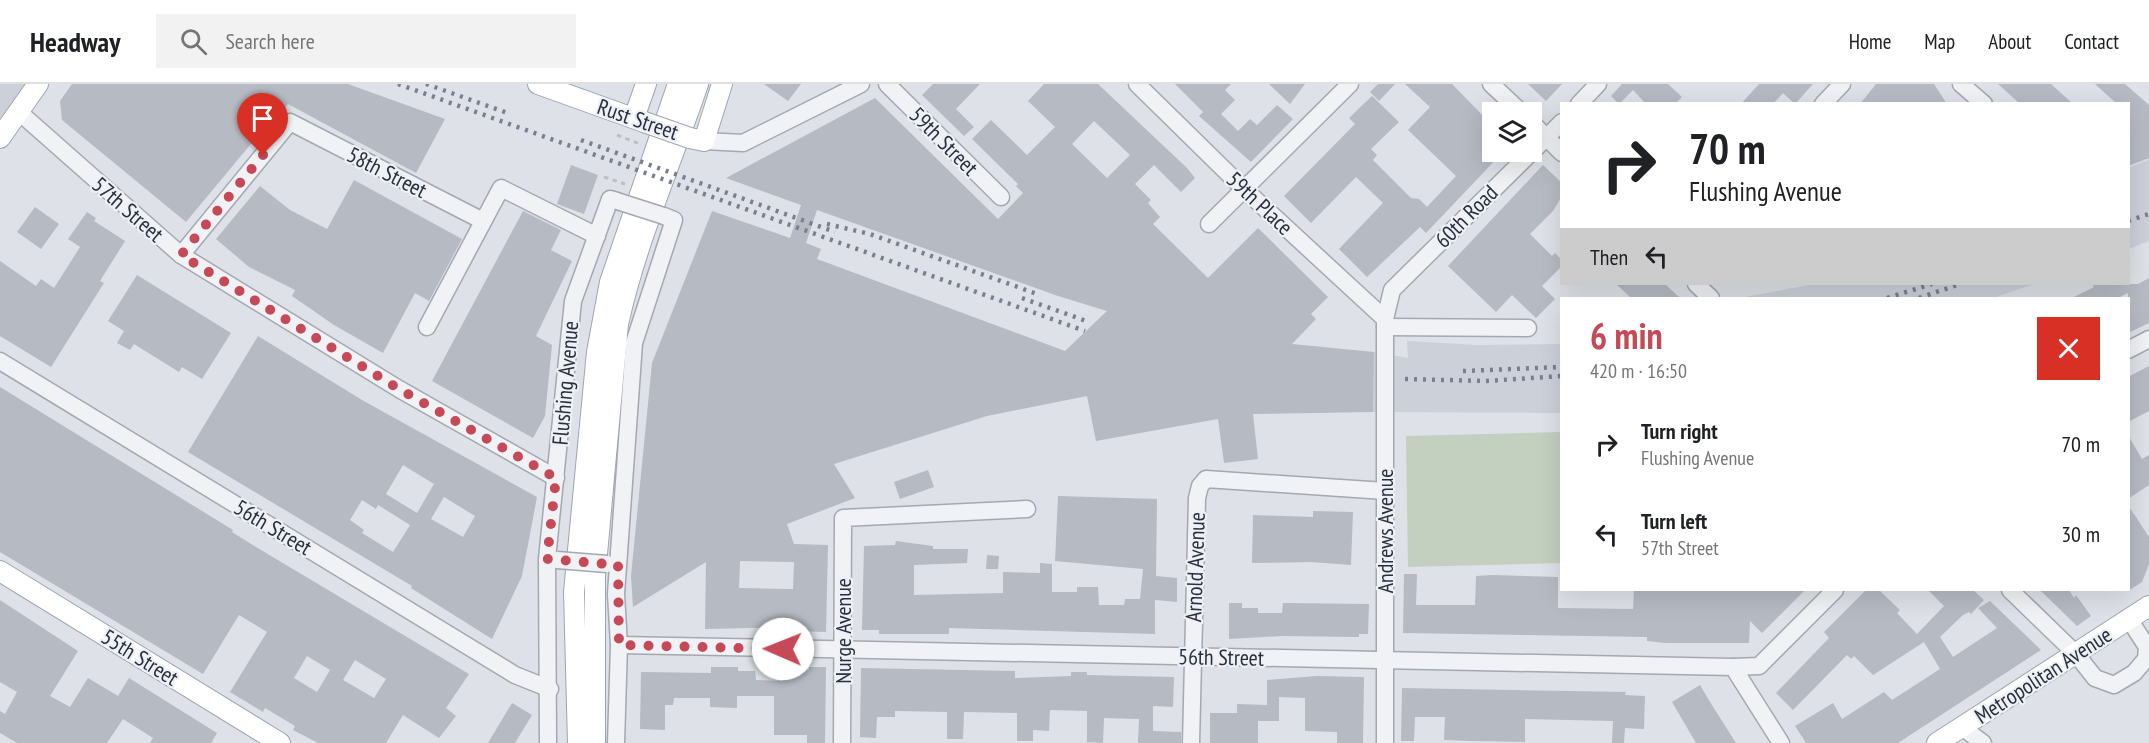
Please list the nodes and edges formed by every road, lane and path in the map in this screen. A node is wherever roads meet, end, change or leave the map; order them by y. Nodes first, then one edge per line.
1 (38, 84) edge
2 (538, 84) edge
3 (646, 84) edge
4 (678, 84) edge
5 (698, 84) edge
6 (722, 84) edge
7 (861, 84) edge
8 (887, 84) edge
9 (1137, 84) edge
10 (1350, 84) edge
11 (1491, 84) edge
12 (1598, 84) edge
13 (1842, 84) edge
14 (1961, 84) edge
15 (1510, 102) edge
16 (1581, 102) edge
17 (1825, 102) edge
18 (1982, 102) edge
19 (19, 112) junction
20 (639, 120) junction
21 (1560, 124) edge
22 (1542, 133) edge
23 (617, 135) dead end
24 (1546, 137) junction
25 (0, 138) edge
26 (697, 140) junction
27 (640, 144) dead end
28 (1560, 151) edge
29 (604, 177) dead end
30 (626, 184) dead end
31 (1244, 189) junction
32 (1001, 197) dead end
33 (483, 222) junction
34 (1209, 224) dead end
35 (597, 236) junction
36 (181, 255) junction
37 (1697, 285) edge
38 (1710, 297) edge
39 (1385, 323) junction
40 (427, 327) dead end
41 (1528, 328) dead end
42 (2149, 339) edge
43 (2130, 349) edge
44 (0, 361) edge
45 (556, 478) junction
46 (1385, 491) junction
47 (1027, 509) dead end
48 (552, 560) junction
49 (612, 565) junction
50 (0, 571) edge
51 (1834, 591) edge
52 (2011, 591) edge
53 (2149, 606) edge
54 (2129, 619) junction
55 (619, 645) junction
56 (2148, 646) edge
57 (844, 650) junction
58 (2076, 654) junction
59 (1193, 656) junction
60 (1385, 660) junction
61 (1733, 666) junction
62 (550, 689) junction
63 (1962, 727) junction
64 (280, 743) edge
65 (548, 743) edge
66 (578, 743) edge
67 (595, 743) edge
68 (616, 743) edge
69 (842, 743) edge
70 (1191, 743) edge
71 (1385, 743) edge
72 (1781, 743) edge
73 (1937, 743) edge
74 (1983, 743) edge

1 - 19 main road
2 - 20 main road, Rust Street
3 - 20 main road
4 - 66 main road, Flushing Avenue
5 - 67 main road, Flushing Avenue
6 - 26 main road
7 - 26 street
8 - 32 street, 59th Street
9 - 31 street, 59th Place
10 - 31 street
11 - 15 street
12 - 16 street
13 - 17 street
14 - 18 street
19 - 25 main road
19 - 36 street, 57th Street
20 - 26 main road, Rust Street, bridge
21 - 24 street, 60th Road
22 - 24 street
23 - 27 path
24 - 28 street
24 - 39 street, 60th Road
29 - 30 path
31 - 34 street
31 - 39 street, 59th Place
33 - 35 street
33 - 36 street, 58th Street
33 - 40 street
35 - 45 street, Flushing Avenue
35 - 49 street, Flushing Avenue, bridge
36 - 45 street, 57th Street
37 - 38 street
39 - 41 street
39 - 46 street, Andrews Avenue, bridge
42 - 43 street
44 - 62 street, 56th Street
45 - 48 street, Flushing Avenue
46 - 59 street, Arnold Avenue
46 - 60 street, Andrews Avenue
47 - 57 street, Nurge Avenue
48 - 49 street, bridge
48 - 62 street, Flushing Avenue
49 - 55 street, Flushing Avenue
50 - 64 main road, 55th Street
51 - 61 street, 56th Street
52 - 58 street
53 - 54 main road, Metropolitan Avenue
54 - 56 street
54 - 58 main road, Metropolitan Avenue
55 - 57 street, 56th Street
55 - 68 street, Flushing Avenue
56 - 58 street
57 - 59 street, 56th Street
57 - 69 street, Nurge Avenue
58 - 63 main road, Metropolitan Avenue
59 - 60 street, 56th Street
59 - 70 street, Arnold Avenue
60 - 61 street, 56th Street
60 - 71 street, Andrews Avenue
61 - 72 street
62 - 65 street, Flushing Avenue
63 - 73 main road, Metropolitan Avenue
63 - 74 street

